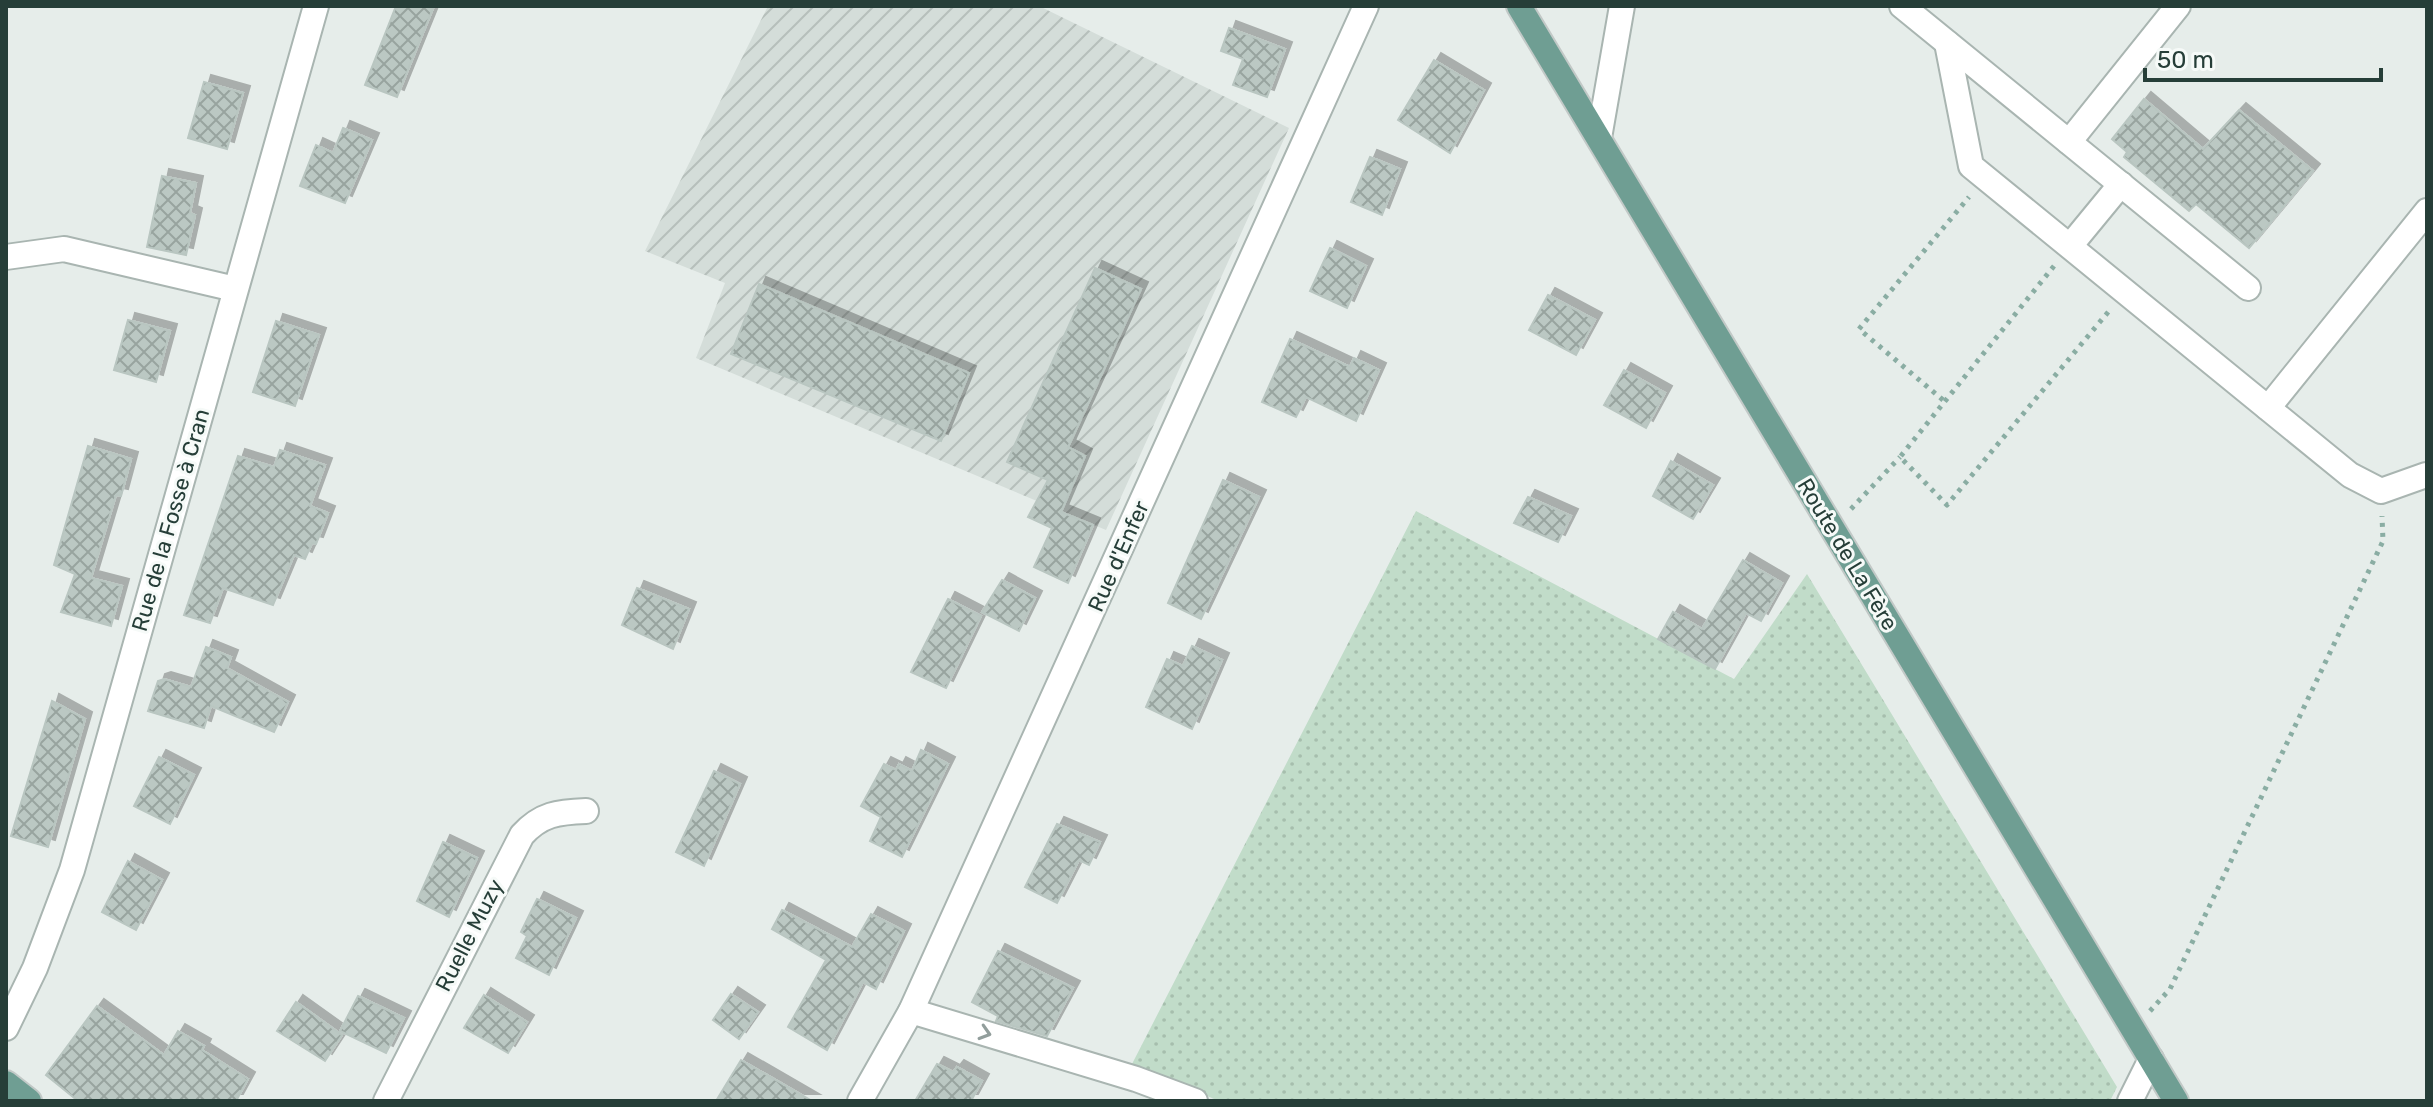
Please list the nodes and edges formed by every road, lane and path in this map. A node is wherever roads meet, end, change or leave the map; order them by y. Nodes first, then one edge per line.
1 (316, 6) edge
2 (1366, 6) edge
3 (1519, 6) edge
4 (1535, 6) edge
5 (1622, 6) edge
6 (1902, 6) edge
7 (2178, 6) edge
8 (1536, 34) junction
9 (1947, 43) junction
10 (1599, 138) junction
11 (2069, 142) junction
12 (1985, 177) junction
13 (2121, 184) junction
14 (2427, 211) edge
15 (2070, 246) junction
16 (6, 257) edge
17 (2248, 288) dead end
18 (235, 289) junction
19 (2125, 291) junction
20 (1943, 400) junction
21 (2268, 408) junction
22 (1900, 457) junction
23 (2426, 475) edge
24 (2381, 491) junction
25 (1833, 529) junction
26 (586, 811) dead end
27 (2115, 998) junction
28 (911, 1011) junction
29 (6, 1028) edge
30 (2151, 1059) junction
31 (6, 1083) edge
32 (29, 1101) edge
33 (386, 1101) edge
34 (860, 1101) edge
35 (1195, 1101) edge
36 (2130, 1101) edge
37 (2176, 1101) edge

1 - 18 street, Rue de la Fosse à Cran
2 - 28 street, Rue d'Enfer
3 - 8 main road, Route de La Fère
4 - 8 main road
5 - 10 street
6 - 9 street
7 - 11 street
8 - 10 main road, Route de La Fère
9 - 11 street
9 - 12 street
10 - 25 main road, Route de La Fère
11 - 13 street
12 - 15 street
12 - 20 path
13 - 15 street
13 - 17 street
14 - 21 street
15 - 19 street
15 - 20 path
16 - 18 street
18 - 29 street, Rue de la Fosse à Cran
19 - 21 street
19 - 22 path
20 - 22 path
21 - 24 street
22 - 25 path
23 - 24 street
24 - 27 path
25 - 27 main road, Route de La Fère
26 - 33 street, Ruelle Muzy
27 - 30 main road, Route de La Fère
28 - 34 street, Rue d'Enfer
28 -> 35 street
30 - 36 street
30 - 37 main road, Route de La Fère
31 - 32 main road

